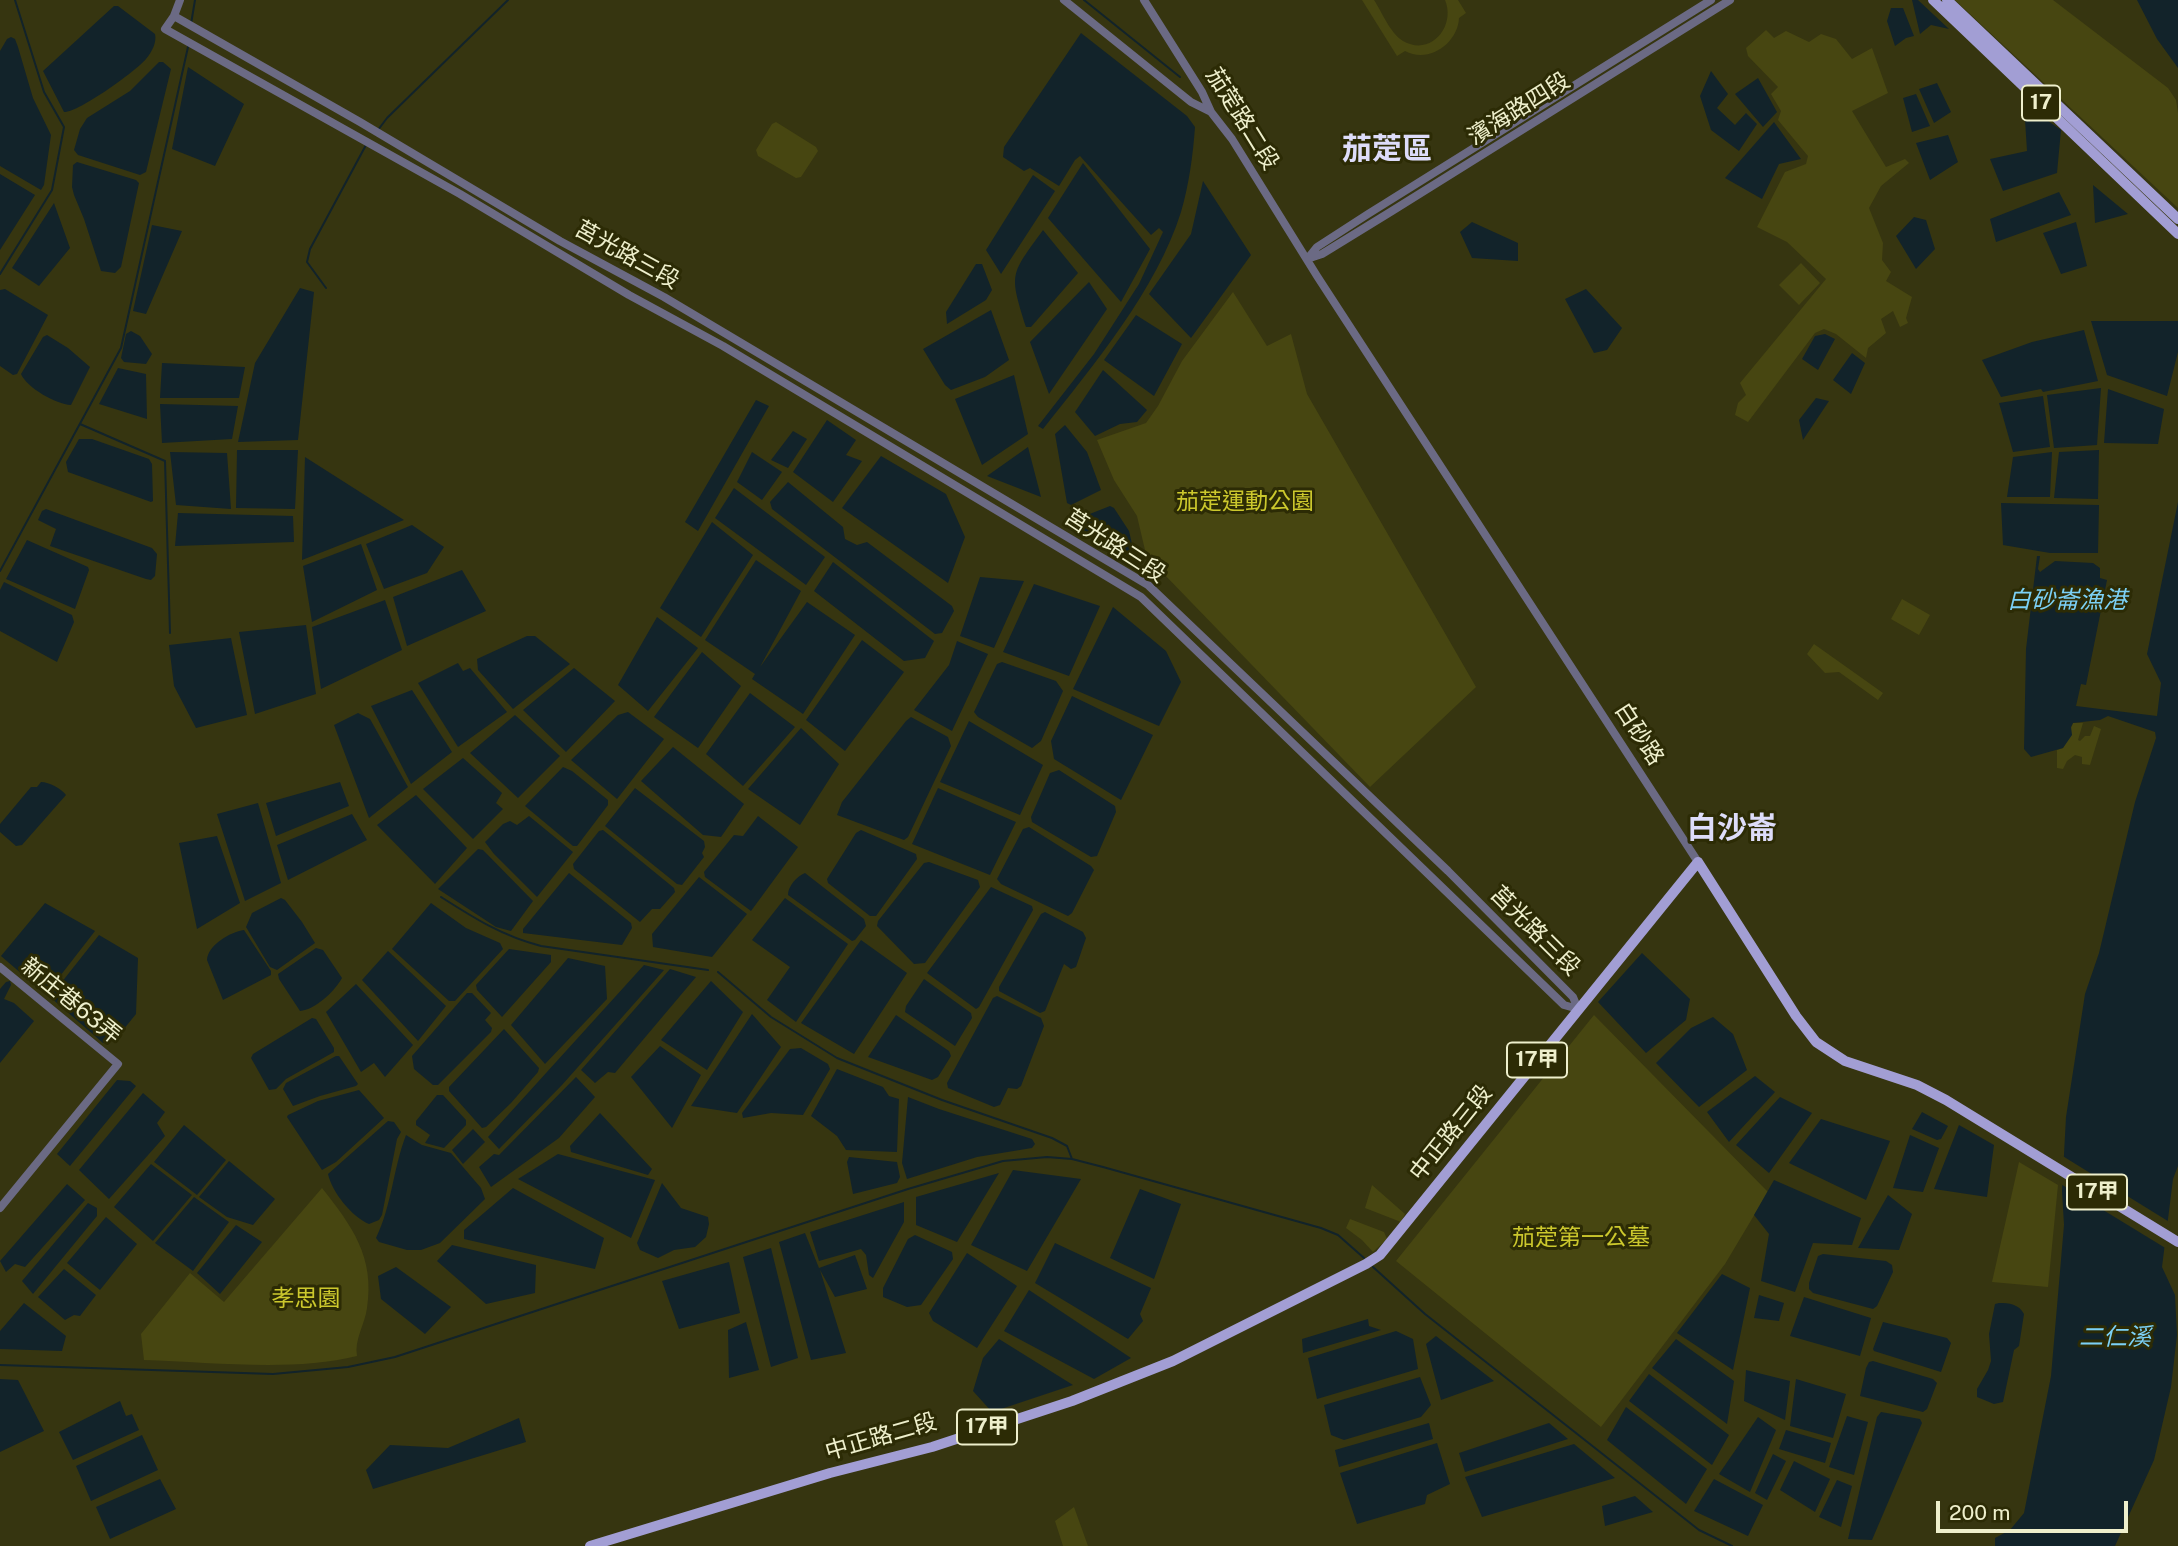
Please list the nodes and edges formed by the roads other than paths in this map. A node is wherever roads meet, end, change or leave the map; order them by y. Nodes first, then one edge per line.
1 (180, 0) edge
2 (1064, 0) edge
3 (1144, 0) edge
4 (1712, 0) edge
5 (1730, 0) edge
6 (1933, 0) edge
7 (1947, 0) edge
8 (174, 16) junction
9 (1211, 112) junction
10 (2150, 200) junction
11 (2178, 219) edge
12 (2178, 234) edge
13 (1307, 259) junction
14 (1698, 862) junction
15 (0, 967) edge
16 (1578, 1009) junction
17 (0, 1208) edge
18 (2178, 1242) edge
19 (1366, 1264) joint
20 (590, 1546) edge

1 - 8 street
2 - 9 street
3 - 9 street, 茄萣路二段
4 - 13 street, 濱海路四段
5 - 13 street, 濱海路四段
6 - 10 main road, 17
7 - 10 main road, 17
8 - 16 street, 莒光路三段
8 - 16 street, 莒光路三段
9 - 13 street, 茄萣路二段
10 - 11 main road, 17
10 - 12 main road, 17
13 - 14 street, 白砂路
14 - 16 main road, 中正路三段 / 17甲
14 - 18 main road, 白砂路 / 17甲
15 - 17 street, 新庄巷63弄
16 - 19 main road, 中正路三段 / 17甲
19 - 20 main road, 中正路二段 / 17甲

